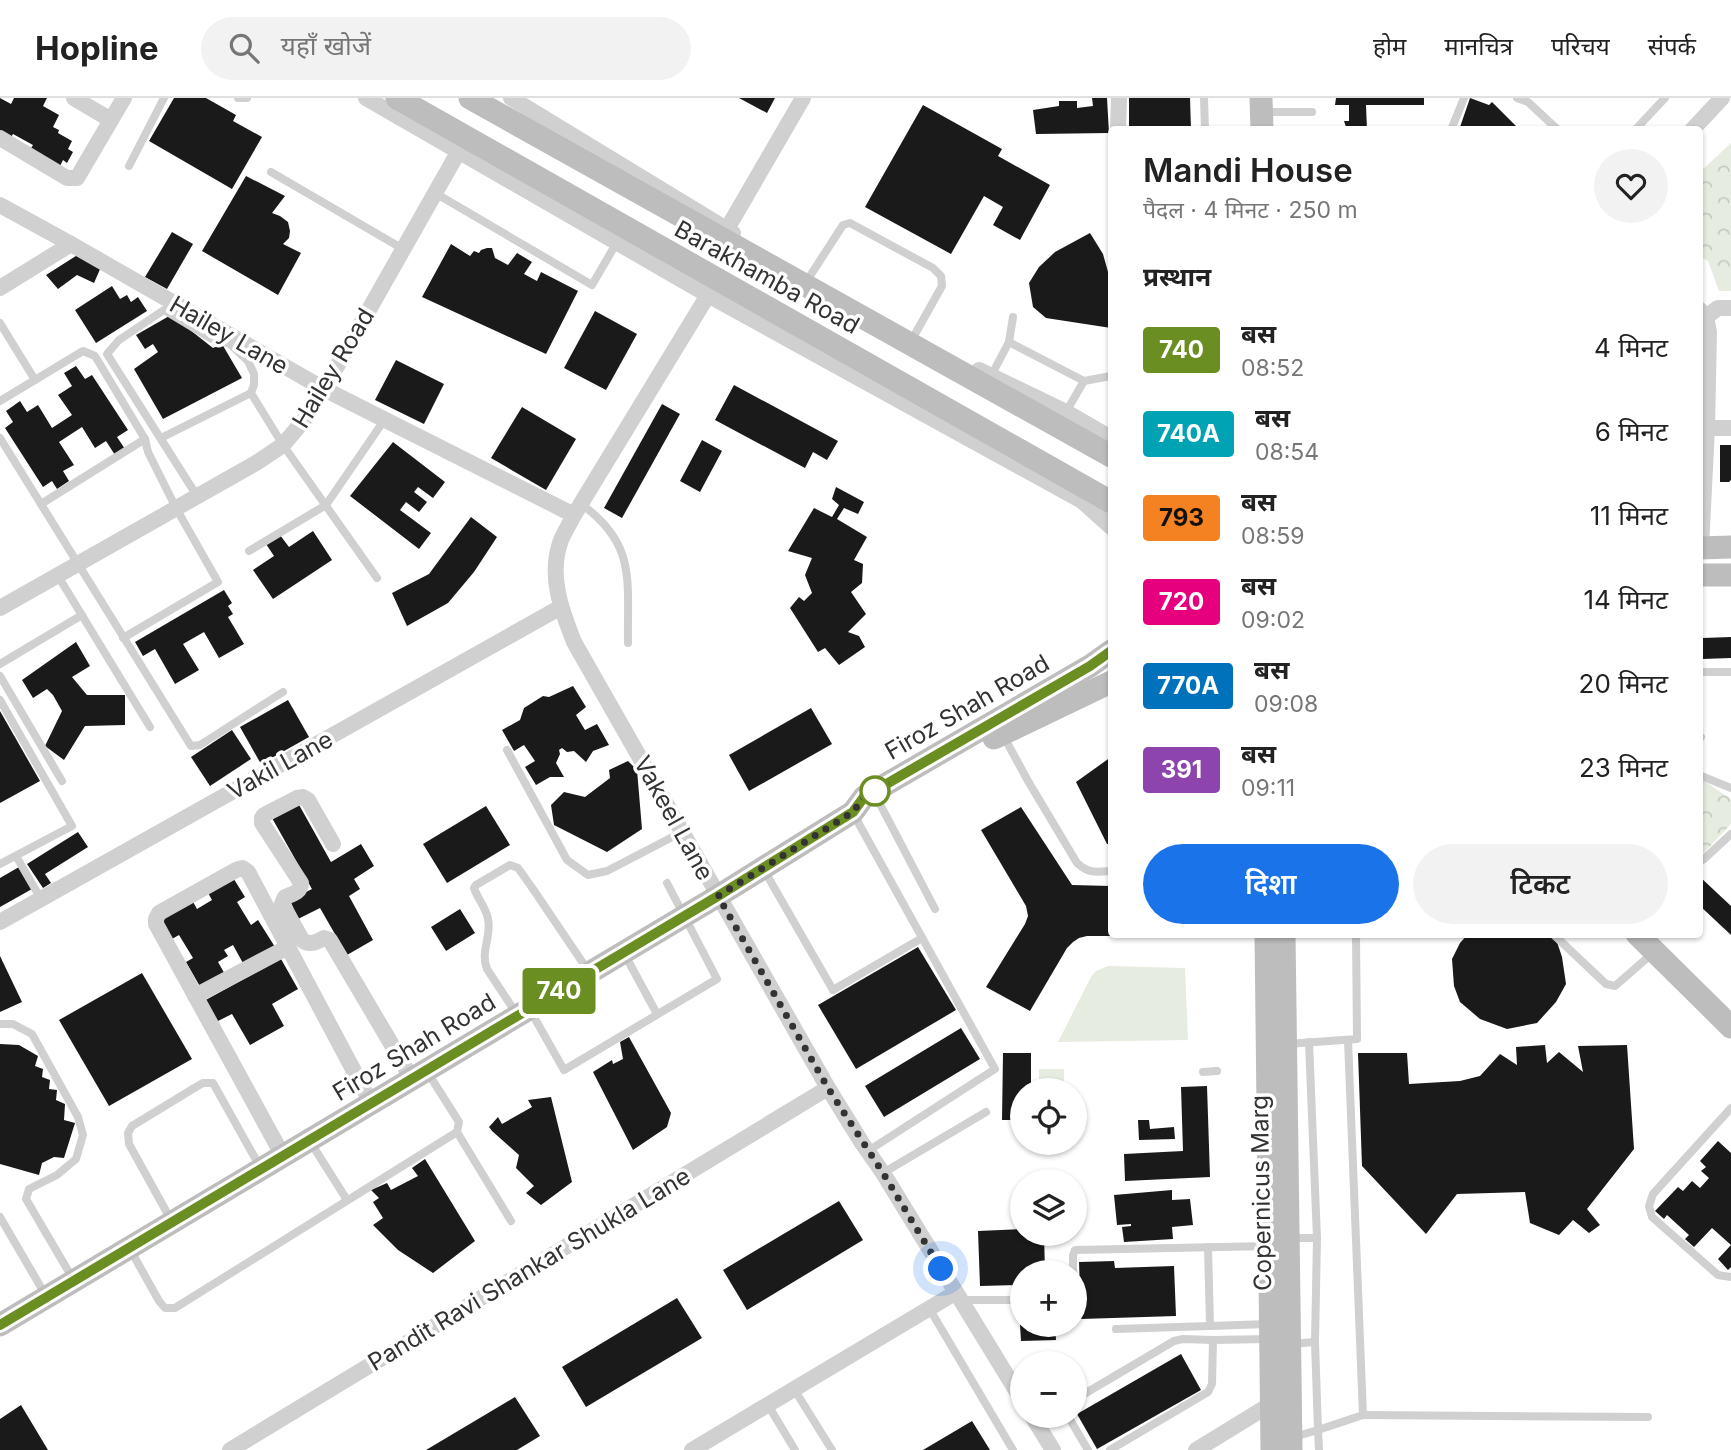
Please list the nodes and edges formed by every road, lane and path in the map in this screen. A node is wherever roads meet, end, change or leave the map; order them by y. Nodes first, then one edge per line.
1 (74, 98) edge
2 (124, 98) edge
3 (164, 98) edge
4 (238, 98) edge
5 (247, 98) edge
6 (366, 98) edge
7 (397, 98) edge
8 (803, 98) edge
9 (1119, 98) edge
10 (1204, 98) edge
11 (1464, 98) edge
12 (1517, 98) edge
13 (1665, 98) edge
14 (1722, 98) edge
15 (478, 100) edge
16 (1530, 100) edge
17 (520, 101) edge
18 (1262, 113) edge
19 (1312, 113) dead end
20 (111, 120) junction
21 (1118, 126) edge
22 (1205, 126) edge
23 (1453, 126) edge
24 (1554, 126) edge
25 (1639, 126) edge
26 (1696, 126) edge
27 (0, 138) edge
28 (462, 145) junction
29 (129, 166) dead end
30 (271, 172) dead end
31 (435, 193) junction
32 (0, 205) edge
33 (727, 229) junction
34 (617, 242) junction
35 (71, 244) junction
36 (403, 248) junction
37 (810, 276) junction
38 (0, 288) edge
39 (708, 295) junction
40 (1731, 308) edge
41 (1703, 313) edge
42 (1013, 317) dead end
43 (0, 323) edge
44 (914, 336) junction
45 (1009, 342) junction
46 (991, 376) junction
47 (1108, 377) edge
48 (36, 380) junction
49 (1084, 381) junction
50 (324, 389) junction
51 (251, 393) junction
52 (0, 401) edge
53 (1066, 412) junction
54 (385, 419) junction
55 (1707, 428) junction
56 (1731, 428) edge
57 (1108, 436) edge
58 (0, 438) edge
59 (161, 438) junction
60 (145, 439) junction
61 (284, 445) junction
62 (1108, 454) edge
63 (197, 496) junction
64 (1108, 500) edge
65 (41, 504) junction
66 (326, 505) junction
67 (176, 508) junction
68 (578, 509) junction
69 (1108, 524) edge
70 (1717, 547) edge
71 (249, 551) dead end
72 (78, 564) junction
73 (1703, 575) edge
74 (1731, 575) edge
75 (58, 576) junction
76 (377, 578) dead end
77 (561, 607) junction
78 (0, 608) edge
79 (82, 615) junction
80 (123, 638) junction
81 (628, 643) dead end
82 (1108, 653) edge
83 (0, 664) edge
84 (1703, 672) edge
85 (1731, 672) edge
86 (0, 676) edge
87 (1108, 683) edge
88 (283, 692) dead end
89 (0, 701) edge
90 (150, 727) dead end
91 (998, 728) junction
92 (507, 750) dead end
93 (1703, 777) edge
94 (62, 781) dead end
95 (1731, 788) edge
96 (880, 804) junction
97 (853, 812) junction
98 (682, 832) junction
99 (1731, 834) edge
100 (333, 844) dead end
101 (16, 856) junction
102 (1703, 860) edge
103 (0, 864) edge
104 (763, 868) junction
105 (1108, 872) edge
106 (667, 883) dead end
107 (718, 896) junction
108 (41, 899) junction
109 (935, 909) dead end
110 (684, 916) junction
111 (0, 922) edge
112 (922, 938) junction
113 (1266, 938) edge
114 (1284, 938) edge
115 (1356, 938) edge
116 (1557, 938) edge
117 (1641, 938) edge
118 (288, 947) junction
119 (624, 952) junction
120 (1654, 952) junction
121 (589, 973) junction
122 (195, 996) junction
123 (523, 1012) junction
124 (657, 1014) junction
125 (0, 1024) edge
126 (1731, 1027) edge
127 (1348, 1040) junction
128 (1309, 1042) junction
129 (1286, 1044) junction
130 (1217, 1071) dead end
131 (1203, 1072) dead end
132 (419, 1075) junction
133 (828, 1088) junction
134 (371, 1104) junction
135 (1731, 1108) edge
136 (986, 1112) dead end
137 (457, 1132) junction
138 (309, 1140) junction
139 (868, 1151) junction
140 (283, 1156) junction
141 (261, 1169) junction
142 (883, 1173) junction
143 (347, 1200) junction
144 (1, 1221) edge
145 (511, 1221) dead end
146 (172, 1223) junction
147 (1317, 1237) junction
148 (1279, 1242) junction
149 (1208, 1247) junction
150 (130, 1248) junction
151 (1073, 1260) edge
152 (1731, 1277) edge
153 (75, 1281) junction
154 (957, 1296) junction
155 (47, 1298) junction
156 (1010, 1299) edge
157 (929, 1308) junction
158 (0, 1325) edge
159 (1210, 1326) junction
160 (1116, 1329) dead end
161 (1277, 1336) junction
162 (1213, 1340) junction
163 (1315, 1342) junction
164 (1010, 1381) edge
165 (794, 1389) junction
166 (1087, 1392) edge
167 (1281, 1398) junction
168 (768, 1405) junction
169 (1363, 1415) junction
170 (1648, 1417) dead end
171 (1039, 1428) edge
172 (1075, 1428) edge
173 (1318, 1430) junction
174 (1285, 1446) edge
175 (695, 1449) edge
176 (230, 1450) edge
177 (795, 1450) edge
178 (832, 1450) edge
179 (1013, 1450) edge
180 (1053, 1450) edge
181 (1088, 1450) edge
182 (1110, 1450) edge
183 (1196, 1450) edge
184 (1319, 1450) edge

1 - 20 street
2 - 20 street
3 - 29 lane
4 - 5 lane
6 - 28 street
7 - 28 main road, Barakhamba Road
8 - 33 street
9 - 21 street
10 - 22 lane
11 - 23 lane
12 - 16 lane
13 - 25 lane
14 - 26 street
15 - 62 main road, Barakhamba Road
16 - 24 lane
17 - 33 street
18 - 19 lane
20 - 27 street
28 - 31 street, Hailey Road
28 - 34 street
28 - 64 main road, Barakhamba Road
30 - 36 lane
31 - 34 lane
31 - 36 street, Hailey Road
32 - 35 street, Hailey Lane
33 - 37 street
34 - 39 street
35 - 38 street
35 - 50 street, Hailey Lane
36 - 50 street, Hailey Road
37 - 44 street
37 - 44 lane
39 - 68 street, Vakeel Lane
39 - 69 street
40 - 41 street
41 - 55 street
42 - 45 lane
43 - 48 lane
44 - 46 street
45 - 46 lane
45 - 49 lane
46 - 53 street
47 - 49 lane
48 - 52 lane
48 - 60 lane
49 - 53 lane
50 - 54 street, Hailey Lane
50 - 61 street, Hailey Road
51 - 59 lane
51 - 59 lane
51 - 61 lane
53 - 57 street
54 - 66 lane
54 - 68 street, Hailey Lane
55 - 56 street
55 - 70 street
58 - 65 lane
59 - 63 lane
60 - 65 lane
60 - 67 lane
61 - 63 street, Hailey Road
61 - 66 lane
63 - 67 street, Hailey Road
65 - 72 lane
66 - 71 lane
66 - 76 lane
67 - 72 street, Hailey Road
67 - 80 lane
68 - 77 street, Vakeel Lane
68 - 81 lane
72 - 75 street, Hailey Road
72 - 80 lane
73 - 74 main road
75 - 78 street, Hailey Road
75 - 79 lane
77 - 98 street, Vakeel Lane
77 - 108 street, Vakil Lane
79 - 83 lane
79 - 90 lane
80 - 88 lane
82 - 91 main road, Firoz Shah Road
84 - 85 lane
86 - 94 lane
87 - 91 main road, Firoz Shah Road
89 - 101 lane
91 - 96 main road, Firoz Shah Road
91 - 97 main road, Firoz Shah Road
91 - 105 lane
92 - 98 lane
93 - 95 lane
96 - 97 main road, Firoz Shah Road
96 - 109 lane
97 - 104 main road, Firoz Shah Road
97 - 112 lane
98 - 107 street, Vakeel Lane
99 - 102 lane
100 - 132 street
101 - 103 lane
101 - 108 lane
104 - 107 main road, Firoz Shah Road
104 - 112 lane
106 - 110 lane
107 - 110 main road, Firoz Shah Road
107 - 133 street, Vakeel Lane
108 - 111 street, Vakil Lane
110 - 119 main road, Firoz Shah Road
110 - 124 lane
112 - 139 lane
113 - 148 main road, Copernicus Marg
114 - 129 main road, Copernicus Marg
115 - 127 lane
116 - 120 lane
117 - 120 main road
118 - 122 street
118 - 122 street
118 - 134 street
119 - 121 main road, Firoz Shah Road
119 - 124 lane
120 - 126 main road
121 - 123 main road, Firoz Shah Road
121 - 123 lane
122 - 140 street
123 - 124 lane
123 - 132 main road, Firoz Shah Road
125 - 153 lane
127 - 128 lane
127 - 169 lane
128 - 129 lane
128 - 147 lane
129 - 148 main road, Copernicus Marg
130 - 131 lane
132 - 134 main road, Firoz Shah Road
132 - 137 lane
133 - 139 street, Vakeel Lane
133 - 176 street, Pandit Ravi Shankar Shukla Lane
134 - 138 main road, Firoz Shah Road
135 - 152 lane
136 - 142 lane
137 - 143 lane
137 - 145 lane
138 - 140 main road, Firoz Shah Road
138 - 143 lane
139 - 142 street, Vakeel Lane
140 - 141 main road, Firoz Shah Road
141 - 146 main road, Firoz Shah Road
141 - 146 lane
142 - 154 street, Vakeel Lane
143 - 150 lane
144 - 155 lane
146 - 150 main road, Firoz Shah Road
147 - 148 lane
147 - 163 lane
148 - 149 lane
148 - 161 main road, Copernicus Marg
149 - 151 lane
149 - 159 lane
150 - 153 main road, Firoz Shah Road
153 - 155 main road, Firoz Shah Road
154 - 156 lane
154 - 157 street
154 - 164 street, Vakeel Lane
155 - 158 main road, Firoz Shah Road
157 - 165 street
157 - 179 lane
159 - 160 lane
159 - 161 lane
161 - 162 lane
161 - 163 lane
161 - 167 main road, Copernicus Marg
162 - 166 lane
162 - 182 lane
163 - 173 lane
165 - 168 street
165 - 178 lane
167 - 174 main road, Copernicus Marg
167 - 183 street
168 - 175 street
168 - 177 lane
169 - 170 lane
169 - 173 lane
171 - 180 street
172 - 181 lane
173 - 174 lane
173 - 184 lane

